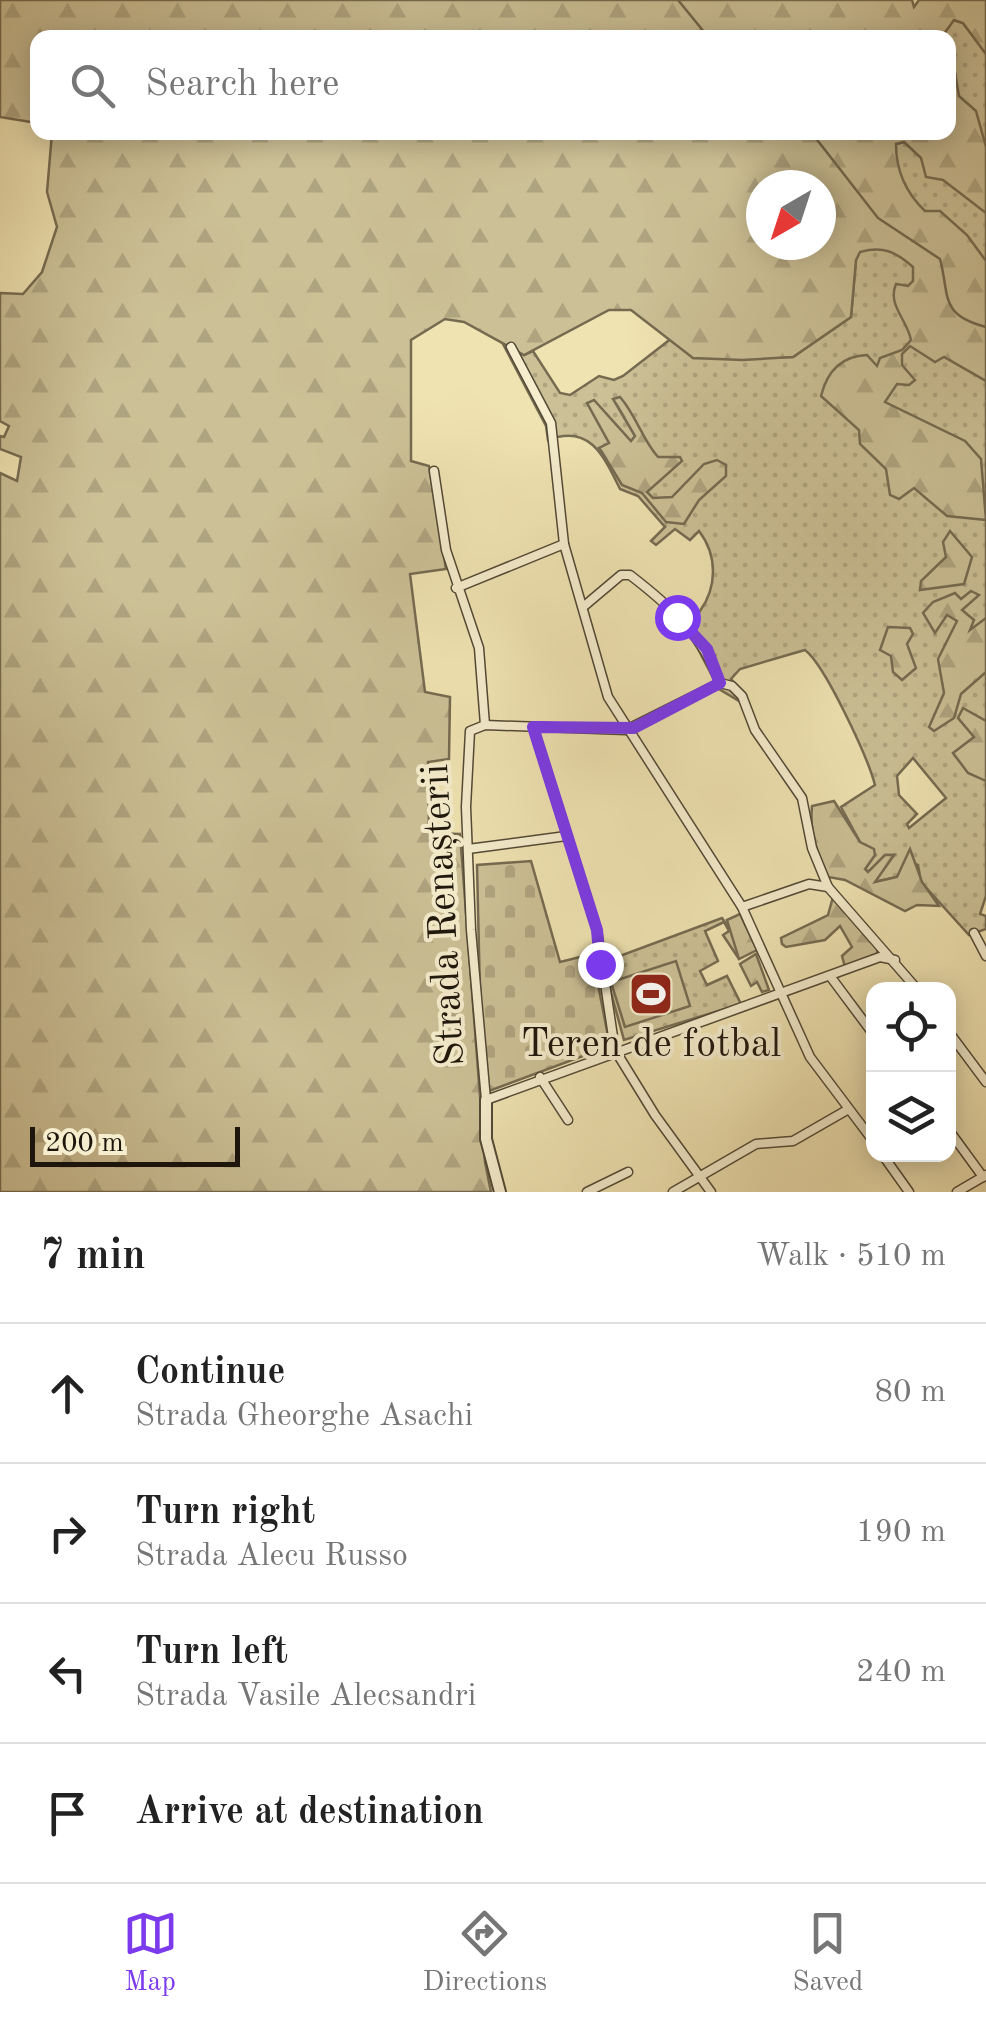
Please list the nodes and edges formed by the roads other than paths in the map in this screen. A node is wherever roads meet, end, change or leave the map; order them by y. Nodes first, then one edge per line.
1 (510, 347) dead end
2 (434, 471) dead end
3 (564, 544) junction
4 (456, 588) junction
5 (583, 607) junction
6 (720, 683) junction
7 (618, 715) junction
8 (486, 724) junction
9 (533, 727) junction
10 (607, 728) junction
11 (626, 730) junction
12 (566, 836) junction
13 (468, 849) junction
14 (828, 887) junction
15 (742, 907) junction
16 (974, 933) dead end
17 (986, 956) edge
18 (895, 960) junction
19 (830, 976) junction
20 (911, 982) edge
21 (782, 992) junction
22 (866, 1024) edge
23 (956, 1043) edge
24 (616, 1050) junction
25 (540, 1077) junction
26 (986, 1082) edge
27 (486, 1100) junction
28 (847, 1110) junction
29 (568, 1120) dead end
30 (866, 1133) edge
31 (956, 1140) edge
32 (888, 1162) edge
33 (628, 1172) dead end
34 (702, 1176) junction
35 (985, 1176) edge
36 (500, 1192) edge
37 (587, 1192) edge
38 (673, 1192) edge
39 (711, 1192) edge
40 (909, 1192) edge
41 (956, 1192) edge

1 - 3 street
2 - 4 street, Strada Renașterii
3 - 4 street
3 - 5 street
4 - 8 street, Strada Renașterii
5 - 6 street
5 - 7 street
6 - 11 street
6 - 14 street
7 - 10 street
7 - 11 street
8 - 9 street
8 - 13 street, Strada Renașterii
9 - 10 street
9 - 12 street
10 - 11 street
11 - 15 street
12 - 13 street
12 - 24 street
13 - 27 street, Strada Renașterii
14 - 15 street
14 - 18 street
15 - 21 street
16 - 17 street
18 - 19 street
18 - 20 street
19 - 21 street
19 - 22 street
21 - 24 street
21 - 28 street
23 - 26 street
24 - 25 street
24 - 34 street
25 - 27 street
25 - 29 street
27 - 36 street, Strada Renașterii
28 - 30 street
28 - 34 street
31 - 35 street
32 - 40 street
33 - 37 street
34 - 38 street
34 - 39 street
35 - 41 street

